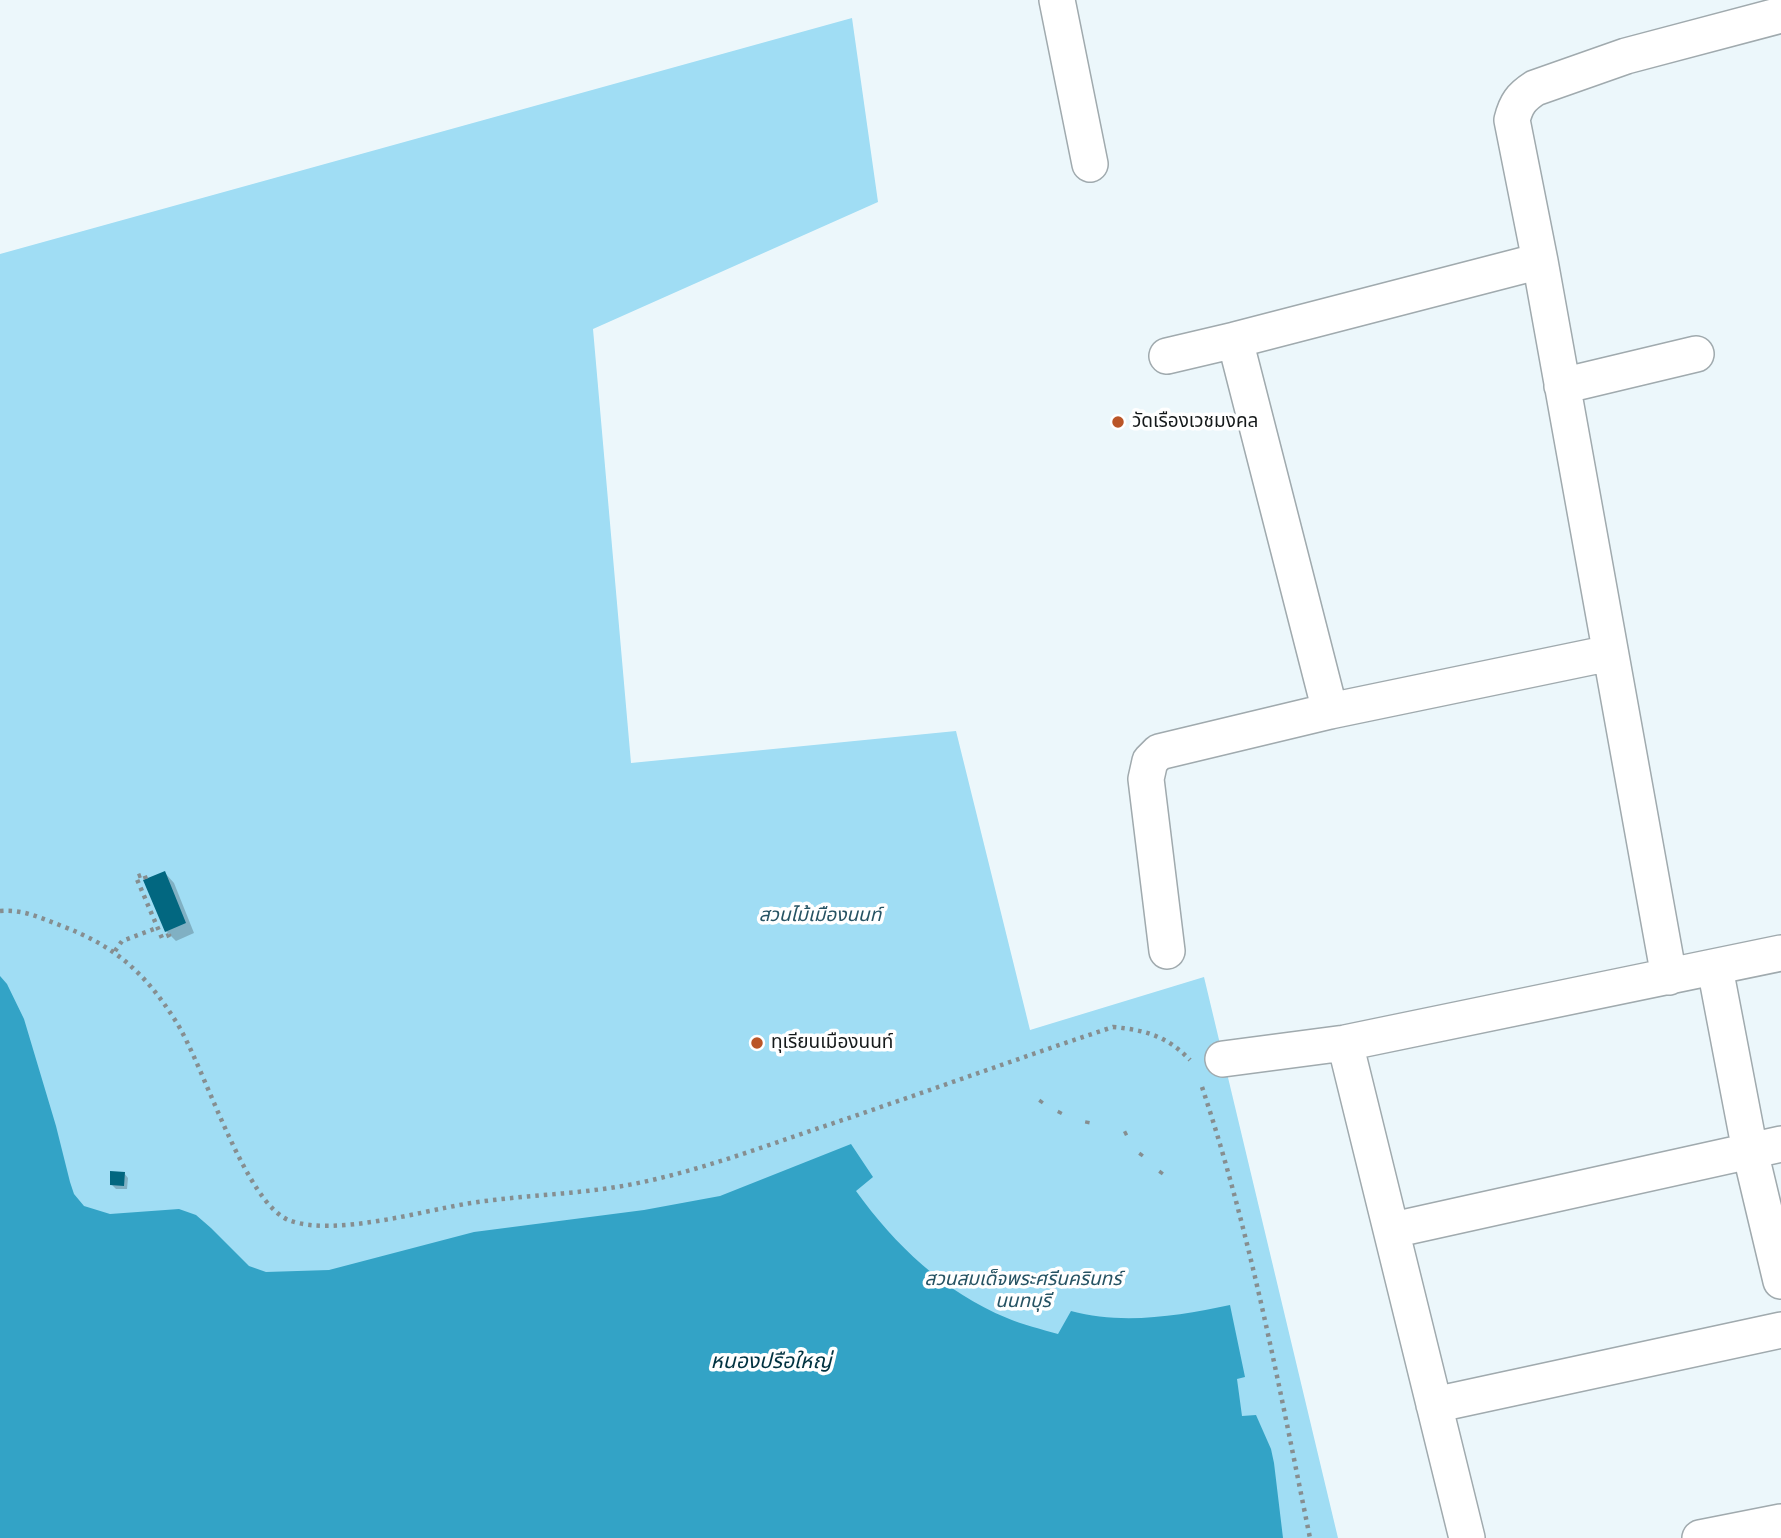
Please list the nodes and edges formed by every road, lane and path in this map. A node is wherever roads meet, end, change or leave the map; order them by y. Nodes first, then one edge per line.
1 (1057, 0) edge
2 (1781, 15) edge
3 (1090, 164) dead end
4 (1540, 261) junction
5 (1234, 340) junction
6 (1696, 354) dead end
7 (1167, 356) dead end
8 (1562, 386) junction
9 (1610, 653) junction
10 (1330, 711) junction
11 (146, 879) dead end
12 (0, 911) edge
13 (157, 928) junction
14 (167, 931) dead end
15 (115, 951) junction
16 (1167, 951) dead end
17 (1781, 953) edge
18 (1715, 968) junction
19 (1669, 976) junction
20 (1345, 1044) junction
21 (1209, 1061) joint
22 (1202, 1086) dead end
23 (1765, 1148) edge
24 (1393, 1230) junction
25 (1781, 1281) edge
26 (1781, 1330) edge
27 (1434, 1405) junction
28 (1781, 1522) edge
29 (1310, 1538) edge
30 (1467, 1538) edge
31 (1700, 1538) edge

1 - 3 street
2 - 4 street
4 - 5 street
4 - 8 street
5 - 7 street
5 - 10 street
6 - 8 street
8 - 9 street
9 - 10 street
9 - 19 street
10 - 16 street
11 - 13 path
12 - 15 path
13 - 14 path
13 - 15 path
15 - 21 path
17 - 18 street
18 - 19 street
18 - 23 street
19 - 20 street
20 - 21 street
20 - 24 street
22 - 29 path
23 - 24 street
23 - 25 street
24 - 27 street
26 - 27 street
27 - 30 street
28 - 31 street

